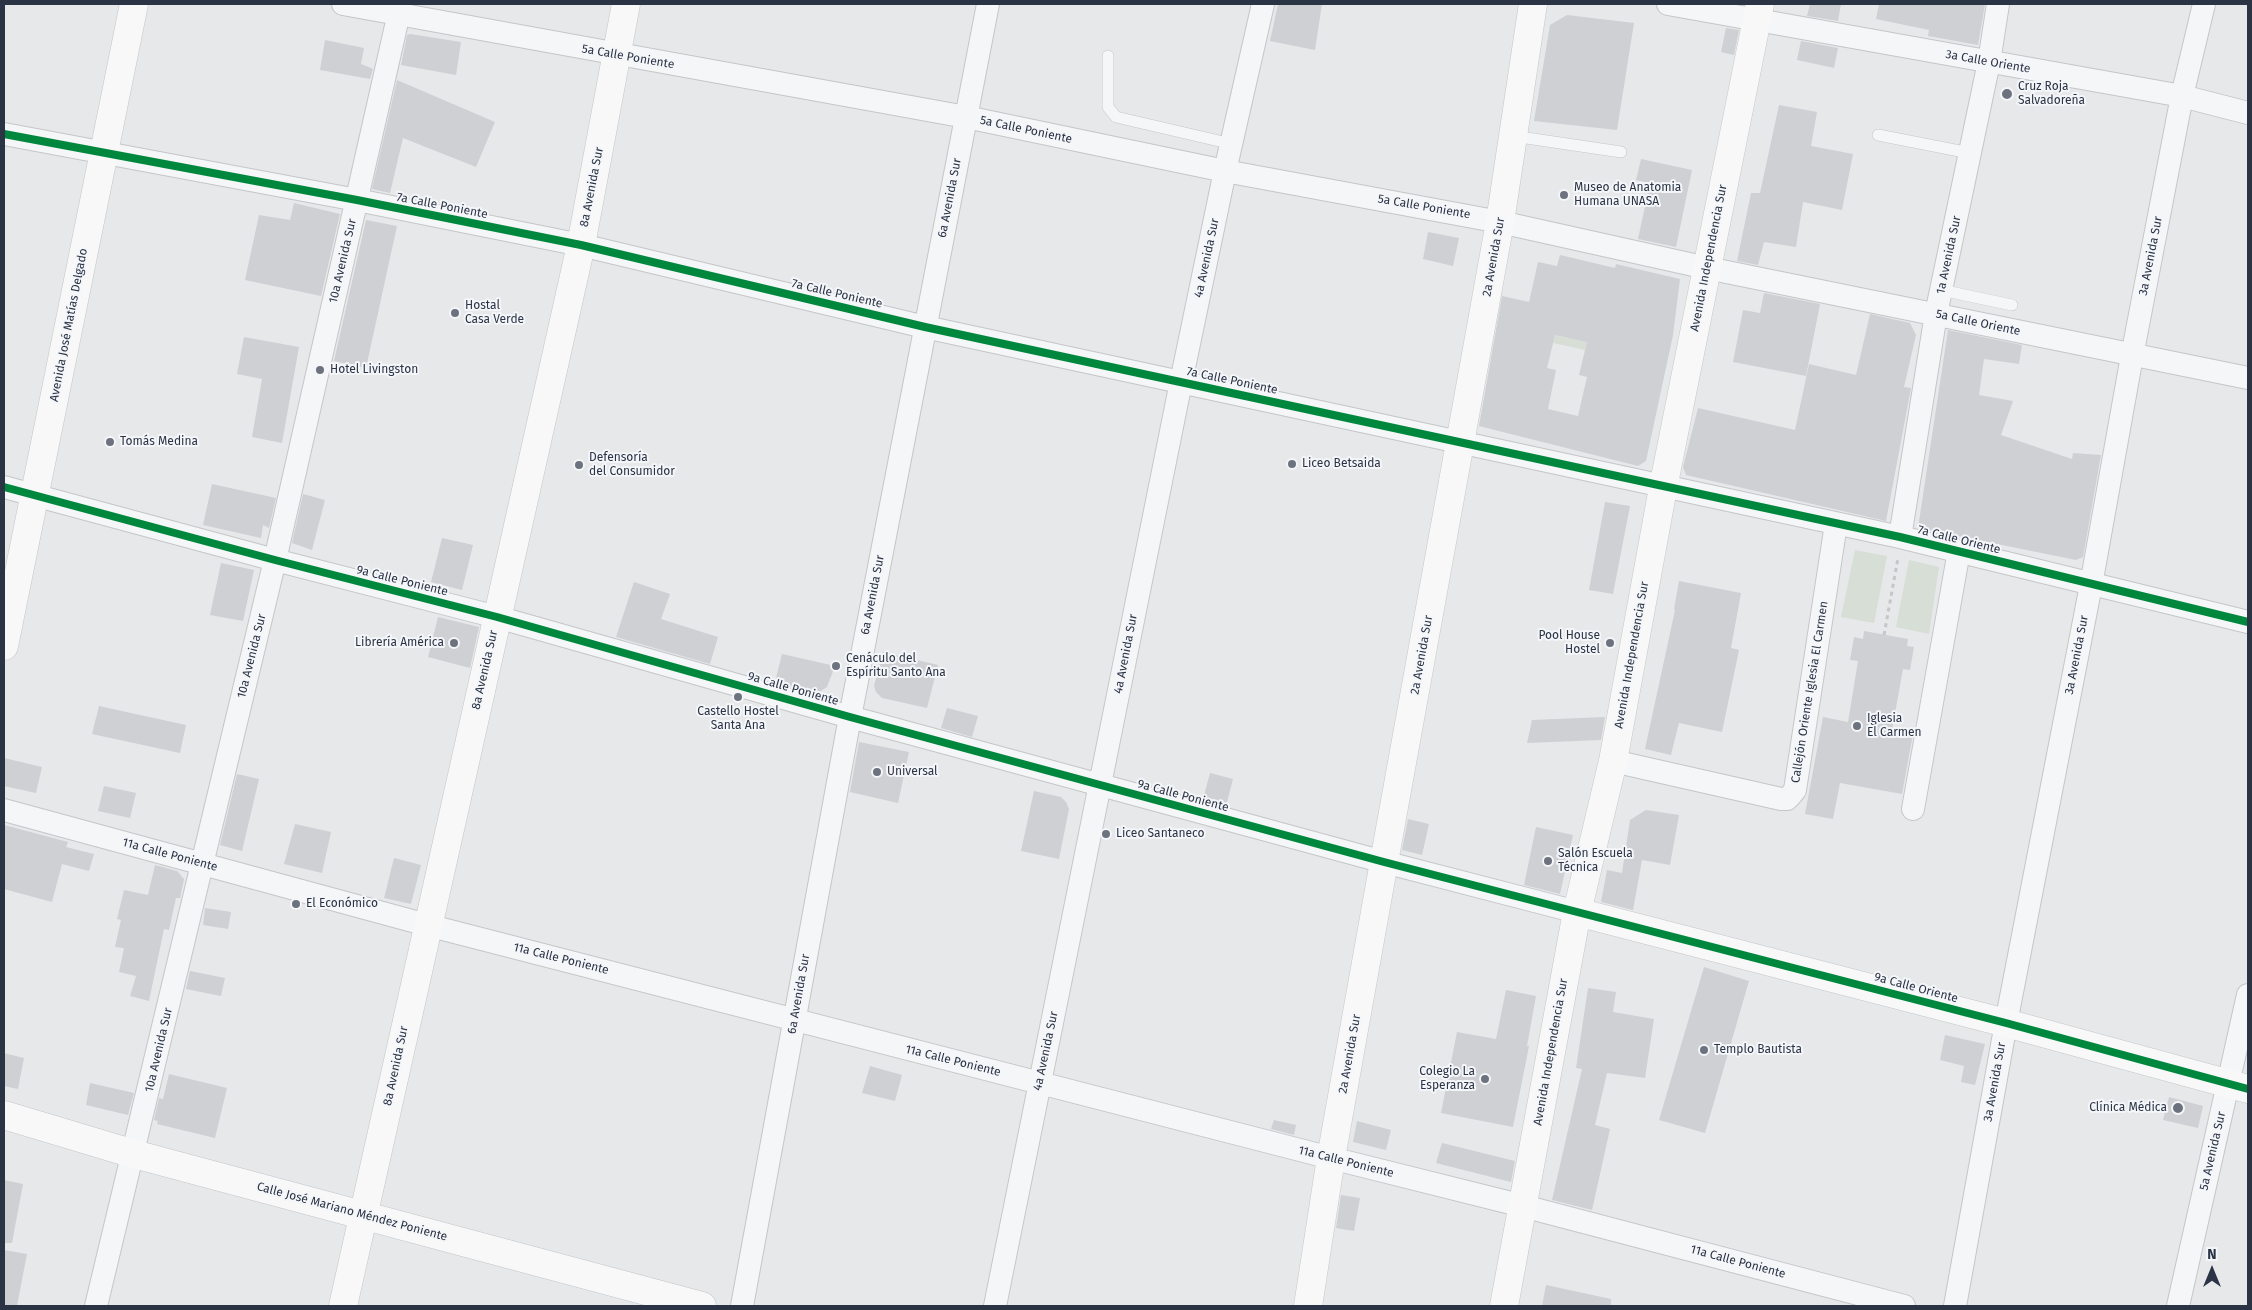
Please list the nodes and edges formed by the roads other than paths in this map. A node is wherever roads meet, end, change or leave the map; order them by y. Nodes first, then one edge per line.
1 (134, 4) edge
2 (343, 4) edge
3 (626, 4) edge
4 (988, 4) edge
5 (1263, 4) edge
6 (1533, 4) edge
7 (1668, 4) edge
8 (1998, 4) edge
9 (2204, 4) edge
10 (400, 9) edge
11 (1758, 11) edge
12 (617, 55) junction
13 (1108, 56) dead end
14 (1989, 62) junction
15 (2182, 96) junction
16 (2248, 113) edge
17 (966, 117) junction
18 (4, 134) edge
19 (1878, 135) dead end
20 (1513, 136) junction
21 (1232, 144) junction
22 (1621, 152) dead end
23 (104, 153) junction
24 (1970, 153) junction
25 (1225, 171) junction
26 (357, 200) junction
27 (1500, 222) junction
28 (581, 245) junction
29 (1707, 268) junction
30 (1941, 290) junction
31 (2012, 305) dead end
32 (1936, 314) junction
33 (925, 327) junction
34 (2132, 356) junction
35 (2248, 378) edge
36 (1181, 382) junction
37 (1461, 441) junction
38 (4, 487) edge
39 (1663, 488) junction
40 (34, 495) junction
41 (1836, 524) junction
42 (1899, 548) junction
43 (1959, 551) junction
44 (275, 560) junction
45 (2091, 585) junction
46 (497, 617) junction
47 (2248, 622) edge
48 (4, 646) edge
49 (850, 717) junction
50 (1613, 761) junction
51 (1101, 786) junction
52 (1913, 809) dead end
53 (4, 810) edge
54 (1384, 862) junction
55 (202, 863) junction
56 (1576, 912) junction
57 (427, 925) junction
58 (2248, 995) edge
59 (794, 1020) junction
60 (2006, 1023) junction
61 (1040, 1083) junction
62 (2238, 1087) edge
63 (4, 1115) edge
64 (134, 1154) junction
65 (1331, 1158) junction
66 (1523, 1206) junction
67 (364, 1214) junction
68 (96, 1306) edge
69 (343, 1306) edge
70 (702, 1306) edge
71 (742, 1306) edge
72 (995, 1306) edge
73 (1308, 1306) edge
74 (1504, 1306) edge
75 (1904, 1306) edge
76 (1955, 1306) edge
77 (2178, 1306) edge

1 - 23 main road, Avenida José Matías Delgado
2 - 10 street, 5a Calle Poniente
3 - 12 main road, 8a Avenida Sur
4 - 17 street, 6a Avenida Sur
5 - 21 street, 4a Avenida Sur
6 - 20 main road, 2a Avenida Sur
7 - 11 street, 3a Calle Oriente
8 - 14 street, 1a Avenida Sur
9 - 15 street, 3a Avenida Sur
10 - 12 street, 5a Calle Poniente
10 - 26 street, 10a Avenida Sur
11 - 14 street, 3a Calle Oriente
11 - 29 main road, Avenida Independencia Sur
12 - 17 street, 5a Calle Poniente
12 - 28 main road, 8a Avenida Sur
13 - 21 lane
14 - 15 street, 3a Calle Oriente
14 - 24 street, 1a Avenida Sur
15 - 16 street, 3a Calle Oriente
15 - 34 street, 3a Avenida Sur
17 - 25 street, 5a Calle Poniente
17 - 33 street, 6a Avenida Sur
18 - 23 street, 7a Calle Poniente
19 - 24 lane
20 - 22 lane
20 - 27 main road, 2a Avenida Sur
21 - 25 street, 4a Avenida Sur
23 - 26 street, 7a Calle Poniente
23 - 40 main road, Avenida José Matías Delgado
24 - 30 street, 1a Avenida Sur
25 - 27 street, 5a Calle Poniente
25 - 36 street, 4a Avenida Sur
26 - 28 street, 7a Calle Poniente
26 - 44 street, 10a Avenida Sur
27 - 29 street, 5a Calle Poniente
27 - 37 main road, 2a Avenida Sur
28 - 33 street, 7a Calle Poniente
28 - 46 main road, 8a Avenida Sur
29 - 32 street, 5a Calle Oriente
29 - 39 main road, Avenida Independencia Sur
30 - 31 lane
30 - 32 street, 1a Avenida Sur
32 - 34 street, 5a Calle Oriente
32 - 42 street, 1a Avenida Sur
33 - 36 street, 7a Calle Poniente
33 - 49 street, 6a Avenida Sur
34 - 35 street, 5a Calle Oriente
34 - 45 street, 3a Avenida Sur
36 - 37 street, 7a Calle Poniente
36 - 51 street, 4a Avenida Sur
37 - 39 street, 7a Calle Poniente
37 - 54 main road, 2a Avenida Sur
38 - 40 street, 9a Calle Poniente
39 - 41 street, 7a Calle Oriente
39 - 50 main road, Avenida Independencia Sur
40 - 44 street, 9a Calle Poniente
40 - 48 main road, Avenida José Matías Delgado
41 - 42 street, 7a Calle Oriente
41 - 50 street, Callejón Oriente Iglesia El Carmen
42 - 43 street, 7a Calle Oriente
43 - 45 street, 7a Calle Oriente
43 - 52 street
44 - 46 street, 9a Calle Poniente
44 - 55 street, 10a Avenida Sur
45 - 47 street, 7a Calle Oriente
45 - 60 street, 3a Avenida Sur
46 - 49 street, 9a Calle Poniente
46 - 57 main road, 8a Avenida Sur
49 - 51 street, 9a Calle Poniente
49 - 59 street, 6a Avenida Sur
50 - 56 main road, Avenida Independencia Sur
51 - 54 street, 9a Calle Poniente
51 - 61 street, 4a Avenida Sur
53 - 55 street, 11a Calle Poniente
54 - 56 street, 9a Calle Poniente
54 - 65 main road, 2a Avenida Sur
55 - 57 street, 11a Calle Poniente
55 - 64 street, 10a Avenida Sur
56 - 60 main road, 9a Calle Oriente
56 - 66 main road, Avenida Independencia Sur
57 - 59 street, 11a Calle Poniente
57 - 67 main road, 8a Avenida Sur
58 - 62 street, 5a Avenida Sur
59 - 61 street, 11a Calle Poniente
59 - 71 street, 6a Avenida Sur
60 - 62 main road, 9a Calle Oriente
60 - 76 street, 3a Avenida Sur
61 - 65 street, 11a Calle Poniente
61 - 72 street, 4a Avenida Sur
62 - 77 street, 5a Avenida Sur
63 - 64 main road, Calle José Mariano Méndez Poniente
64 - 67 main road, Calle José Mariano Méndez Poniente
64 - 68 street, 10a Avenida Sur
65 - 66 street, 11a Calle Poniente
65 - 73 main road, 2a Avenida Sur
66 - 74 main road, Avenida Independencia Sur
66 - 75 street, 11a Calle Poniente
67 - 69 main road, 8a Avenida Sur
67 - 70 main road, Calle José Mariano Méndez Poniente

